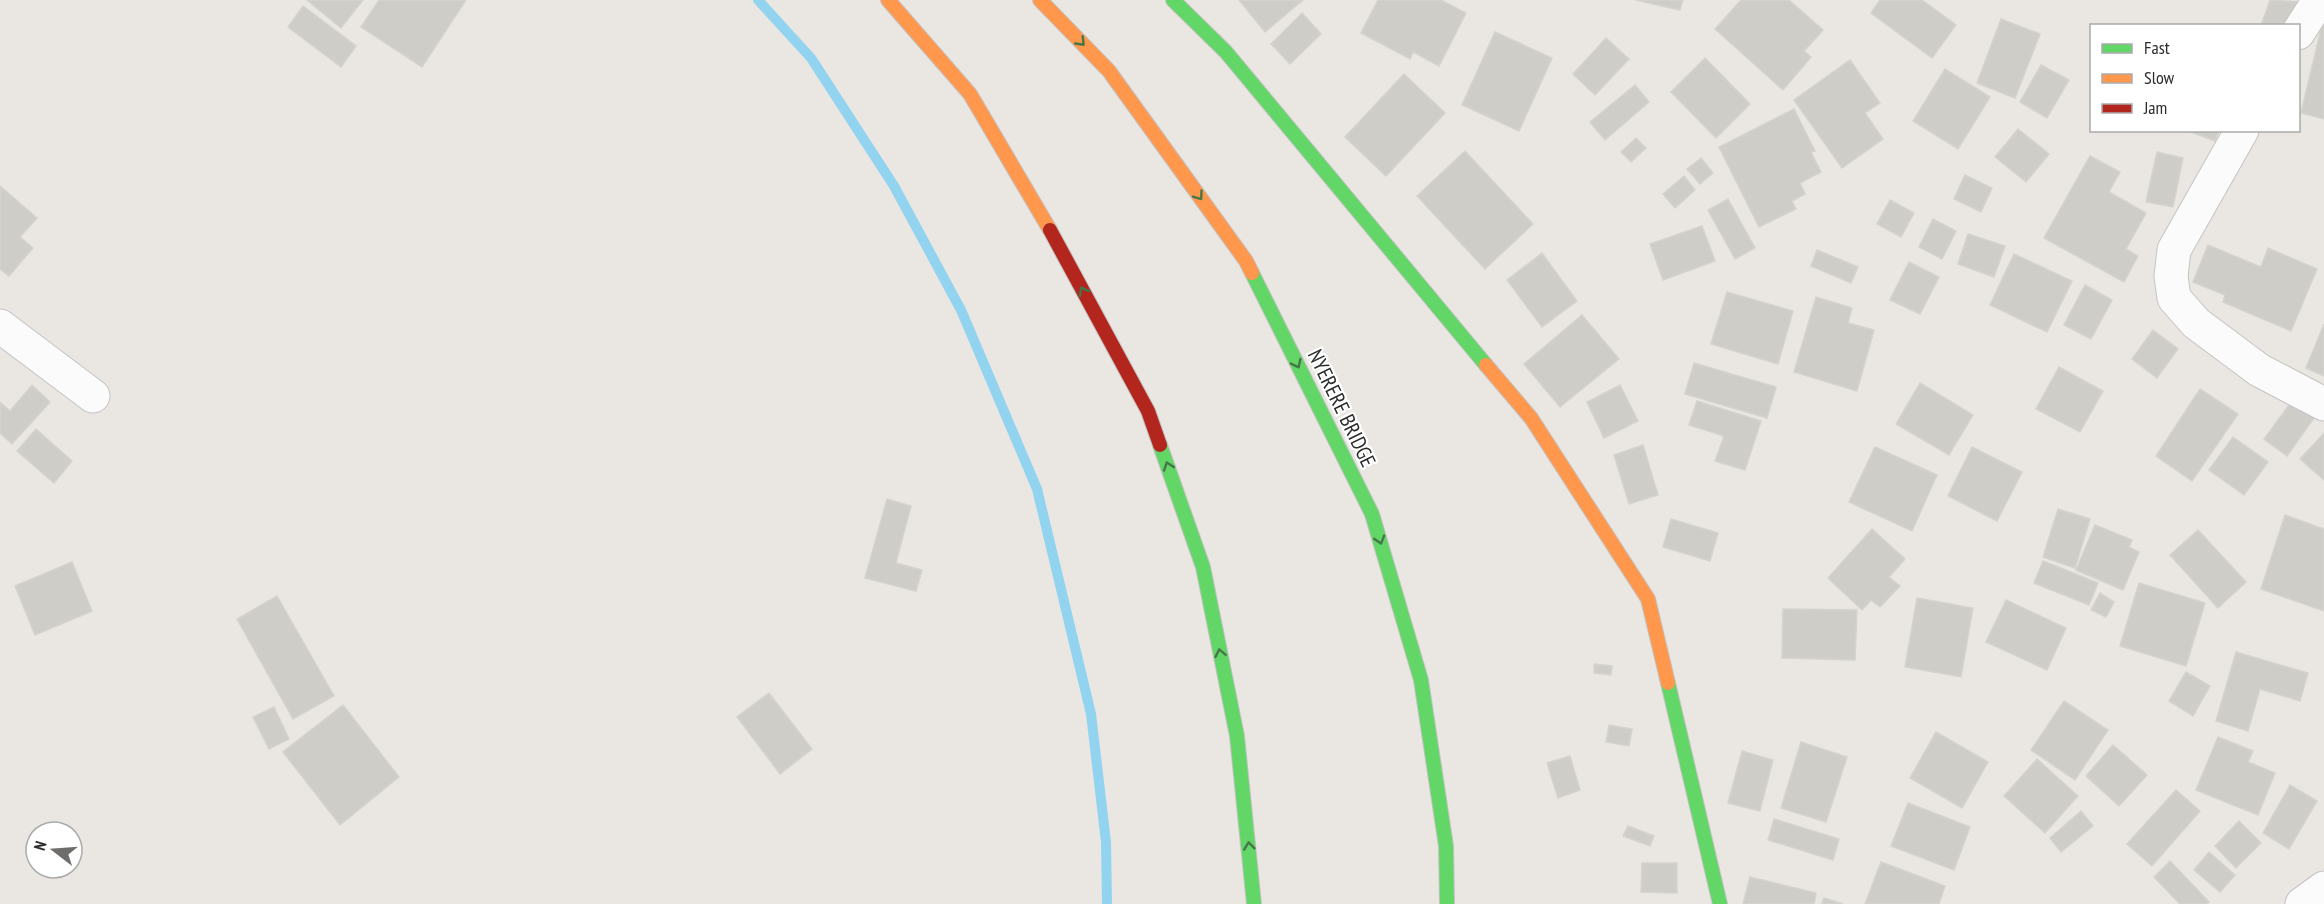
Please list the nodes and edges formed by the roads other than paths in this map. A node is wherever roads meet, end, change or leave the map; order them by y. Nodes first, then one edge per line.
1 (888, 0) edge
2 (1040, 0) edge
3 (1173, 0) edge
4 (2319, 0) edge
5 (2300, 30) edge
6 (2241, 132) edge
7 (0, 326) edge
8 (93, 396) dead end
9 (2324, 404) edge
10 (2324, 888) edge
11 (1254, 904) edge
12 (1447, 904) edge
13 (1720, 904) edge
14 (2302, 904) edge

11 -> 1 main road
2 -> 12 main road, NYERERE BRIDGE
3 - 13 main road
4 - 5 street
6 - 9 street
7 - 8 street
10 - 14 street

